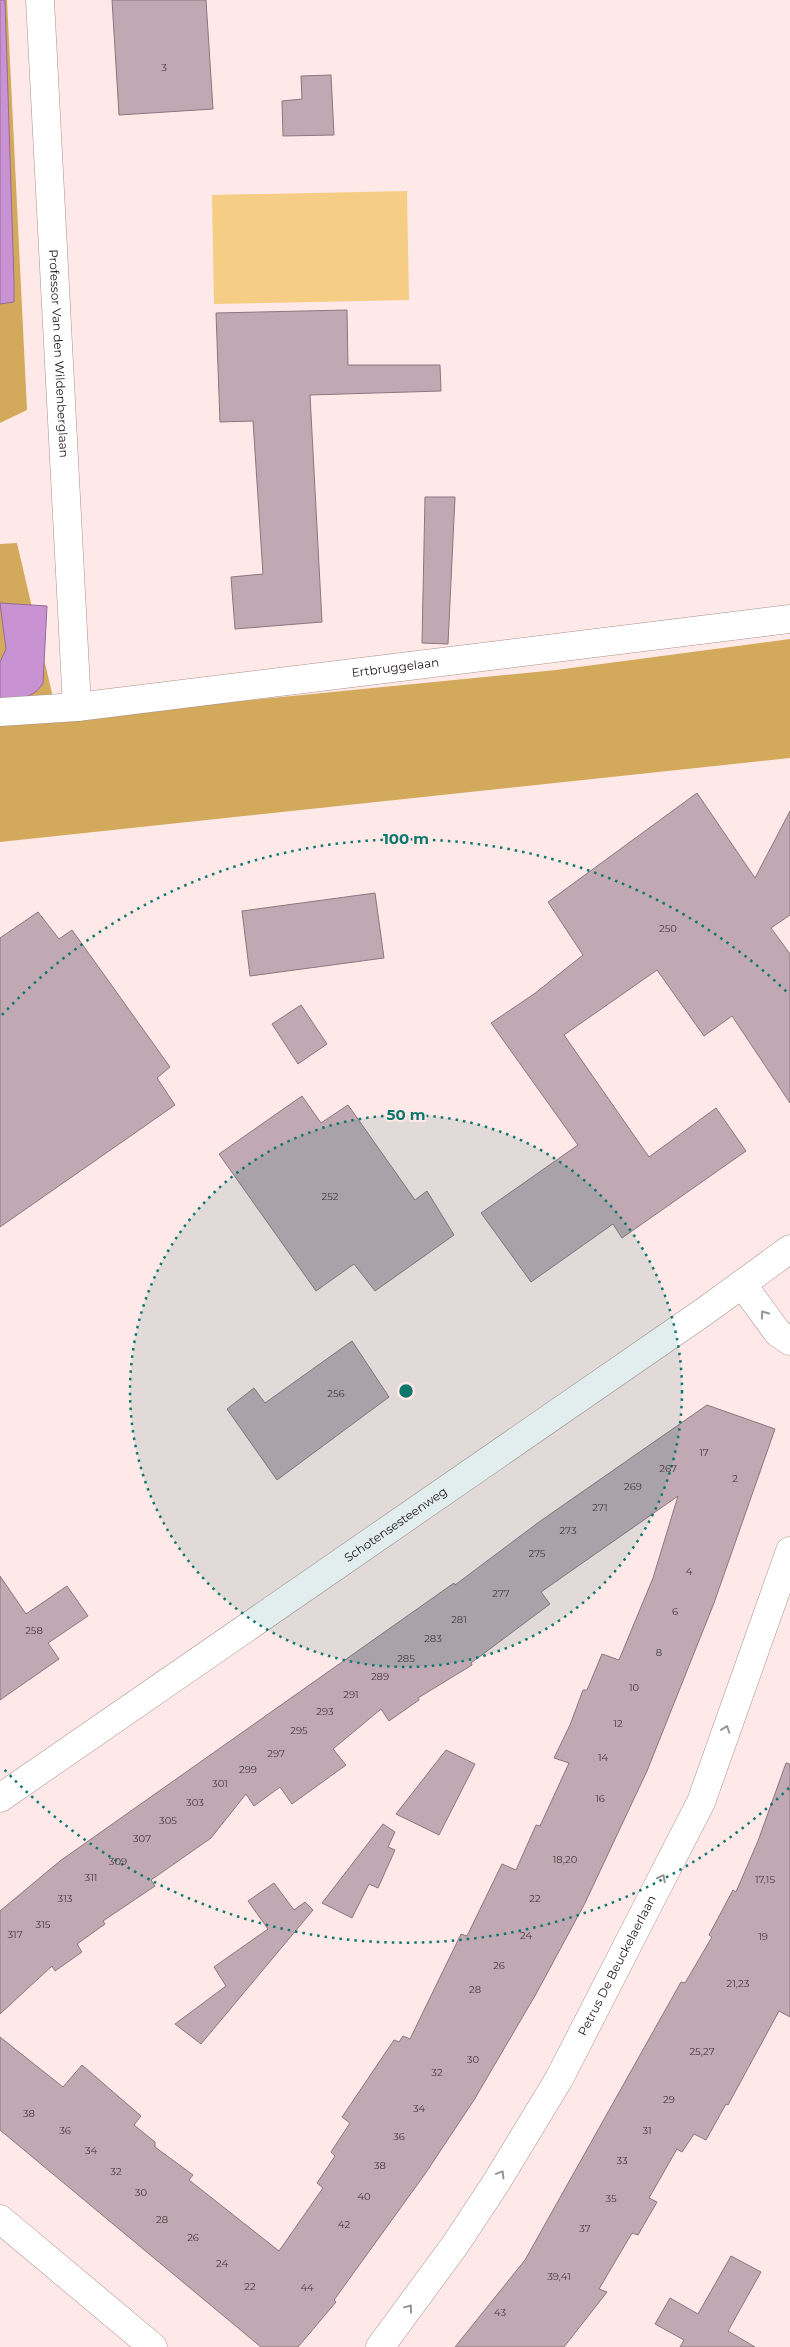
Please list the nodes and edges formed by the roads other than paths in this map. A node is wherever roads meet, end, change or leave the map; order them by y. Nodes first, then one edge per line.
1 (40, 0) edge
2 (790, 619) edge
3 (77, 707) junction
4 (0, 712) edge
5 (790, 1249) edge
6 (742, 1284) junction
7 (790, 1341) edge
8 (790, 1551) edge
9 (0, 1798) edge
10 (0, 2219) edge
11 (153, 2347) edge
12 (380, 2347) edge

1 - 3 street, Professor Van den Wildenberglaan
2 - 3 street, Ertbruggelaan
3 - 4 street, Ertbruggelaan
5 - 6 street, Schotensesteenweg
7 -> 6 street
6 - 9 street, Schotensesteenweg
12 -> 8 street, Petrus De Beuckelaerlaan
10 - 11 street

